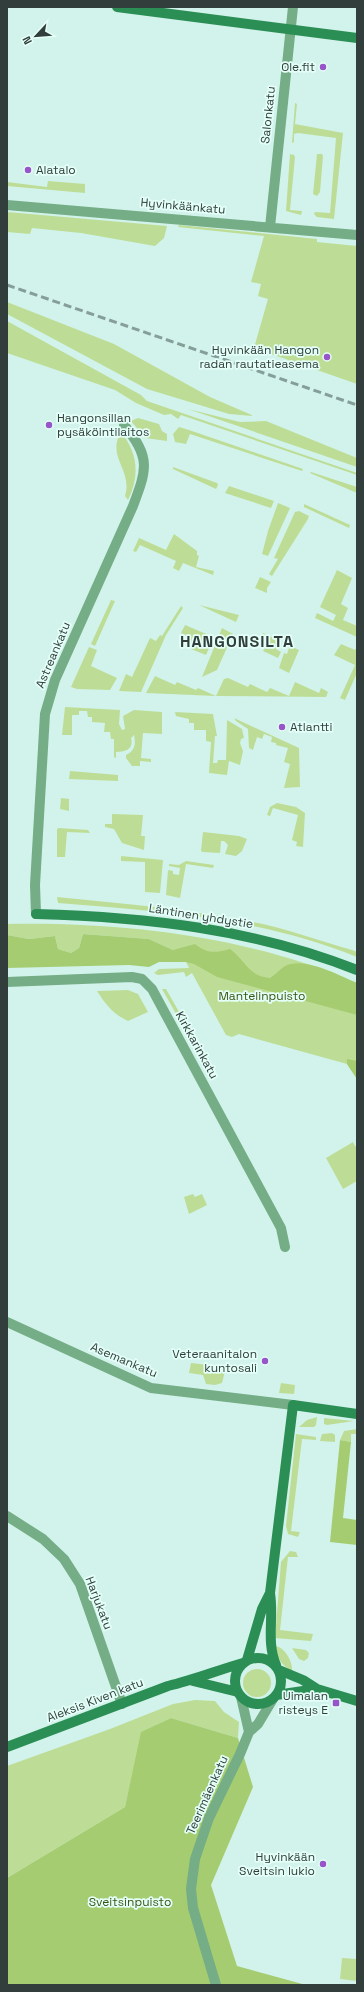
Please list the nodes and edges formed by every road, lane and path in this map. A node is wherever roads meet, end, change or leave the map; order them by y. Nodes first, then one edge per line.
1 (117, 7) edge
2 (293, 7) edge
3 (291, 29) junction
4 (357, 38) edge
5 (7, 205) edge
6 (270, 227) junction
7 (357, 235) edge
8 (124, 425) dead end
9 (36, 914) joint
10 (357, 970) edge
11 (7, 982) edge
12 (285, 1247) dead end
13 (7, 1322) edge
14 (293, 1405) junction
15 (357, 1414) edge
16 (7, 1516) edge
17 (270, 1593) junction
18 (245, 1661) junction
19 (278, 1668) junction
20 (193, 1681) junction
21 (317, 1689) junction
22 (240, 1694) junction
23 (275, 1697) junction
24 (357, 1701) edge
25 (122, 1704) junction
26 (248, 1732) junction
27 (7, 1746) edge
28 (216, 1985) edge

1 - 3 street
2 - 3 street, Salonkatu
3 - 4 street
3 - 6 street, Salonkatu
5 - 6 street, Hyvinkäänkatu
6 - 7 street, Hyvinkäänkatu
8 - 9 street, Astreankatu
9 - 10 street, Läntinen yhdystie
11 - 12 street, Kirkkarinkatu
13 - 14 street, Asemankatu
14 - 15 street, Asemankatu
14 - 17 street
16 - 25 street, Harjukatu
17 - 18 street
17 - 19 street
18 - 19 street
18 - 20 street, Aleksis Kiven katu
18 - 22 street
19 - 21 street
19 - 23 street
20 - 22 street, Aleksis Kiven katu
20 - 25 street, Aleksis Kiven katu
21 - 23 street
21 - 24 street
22 - 23 street
22 - 26 street
23 - 26 street, Teerimäenkatu
25 - 27 street, Aleksis Kiven katu
26 - 28 street, Teerimäenkatu

